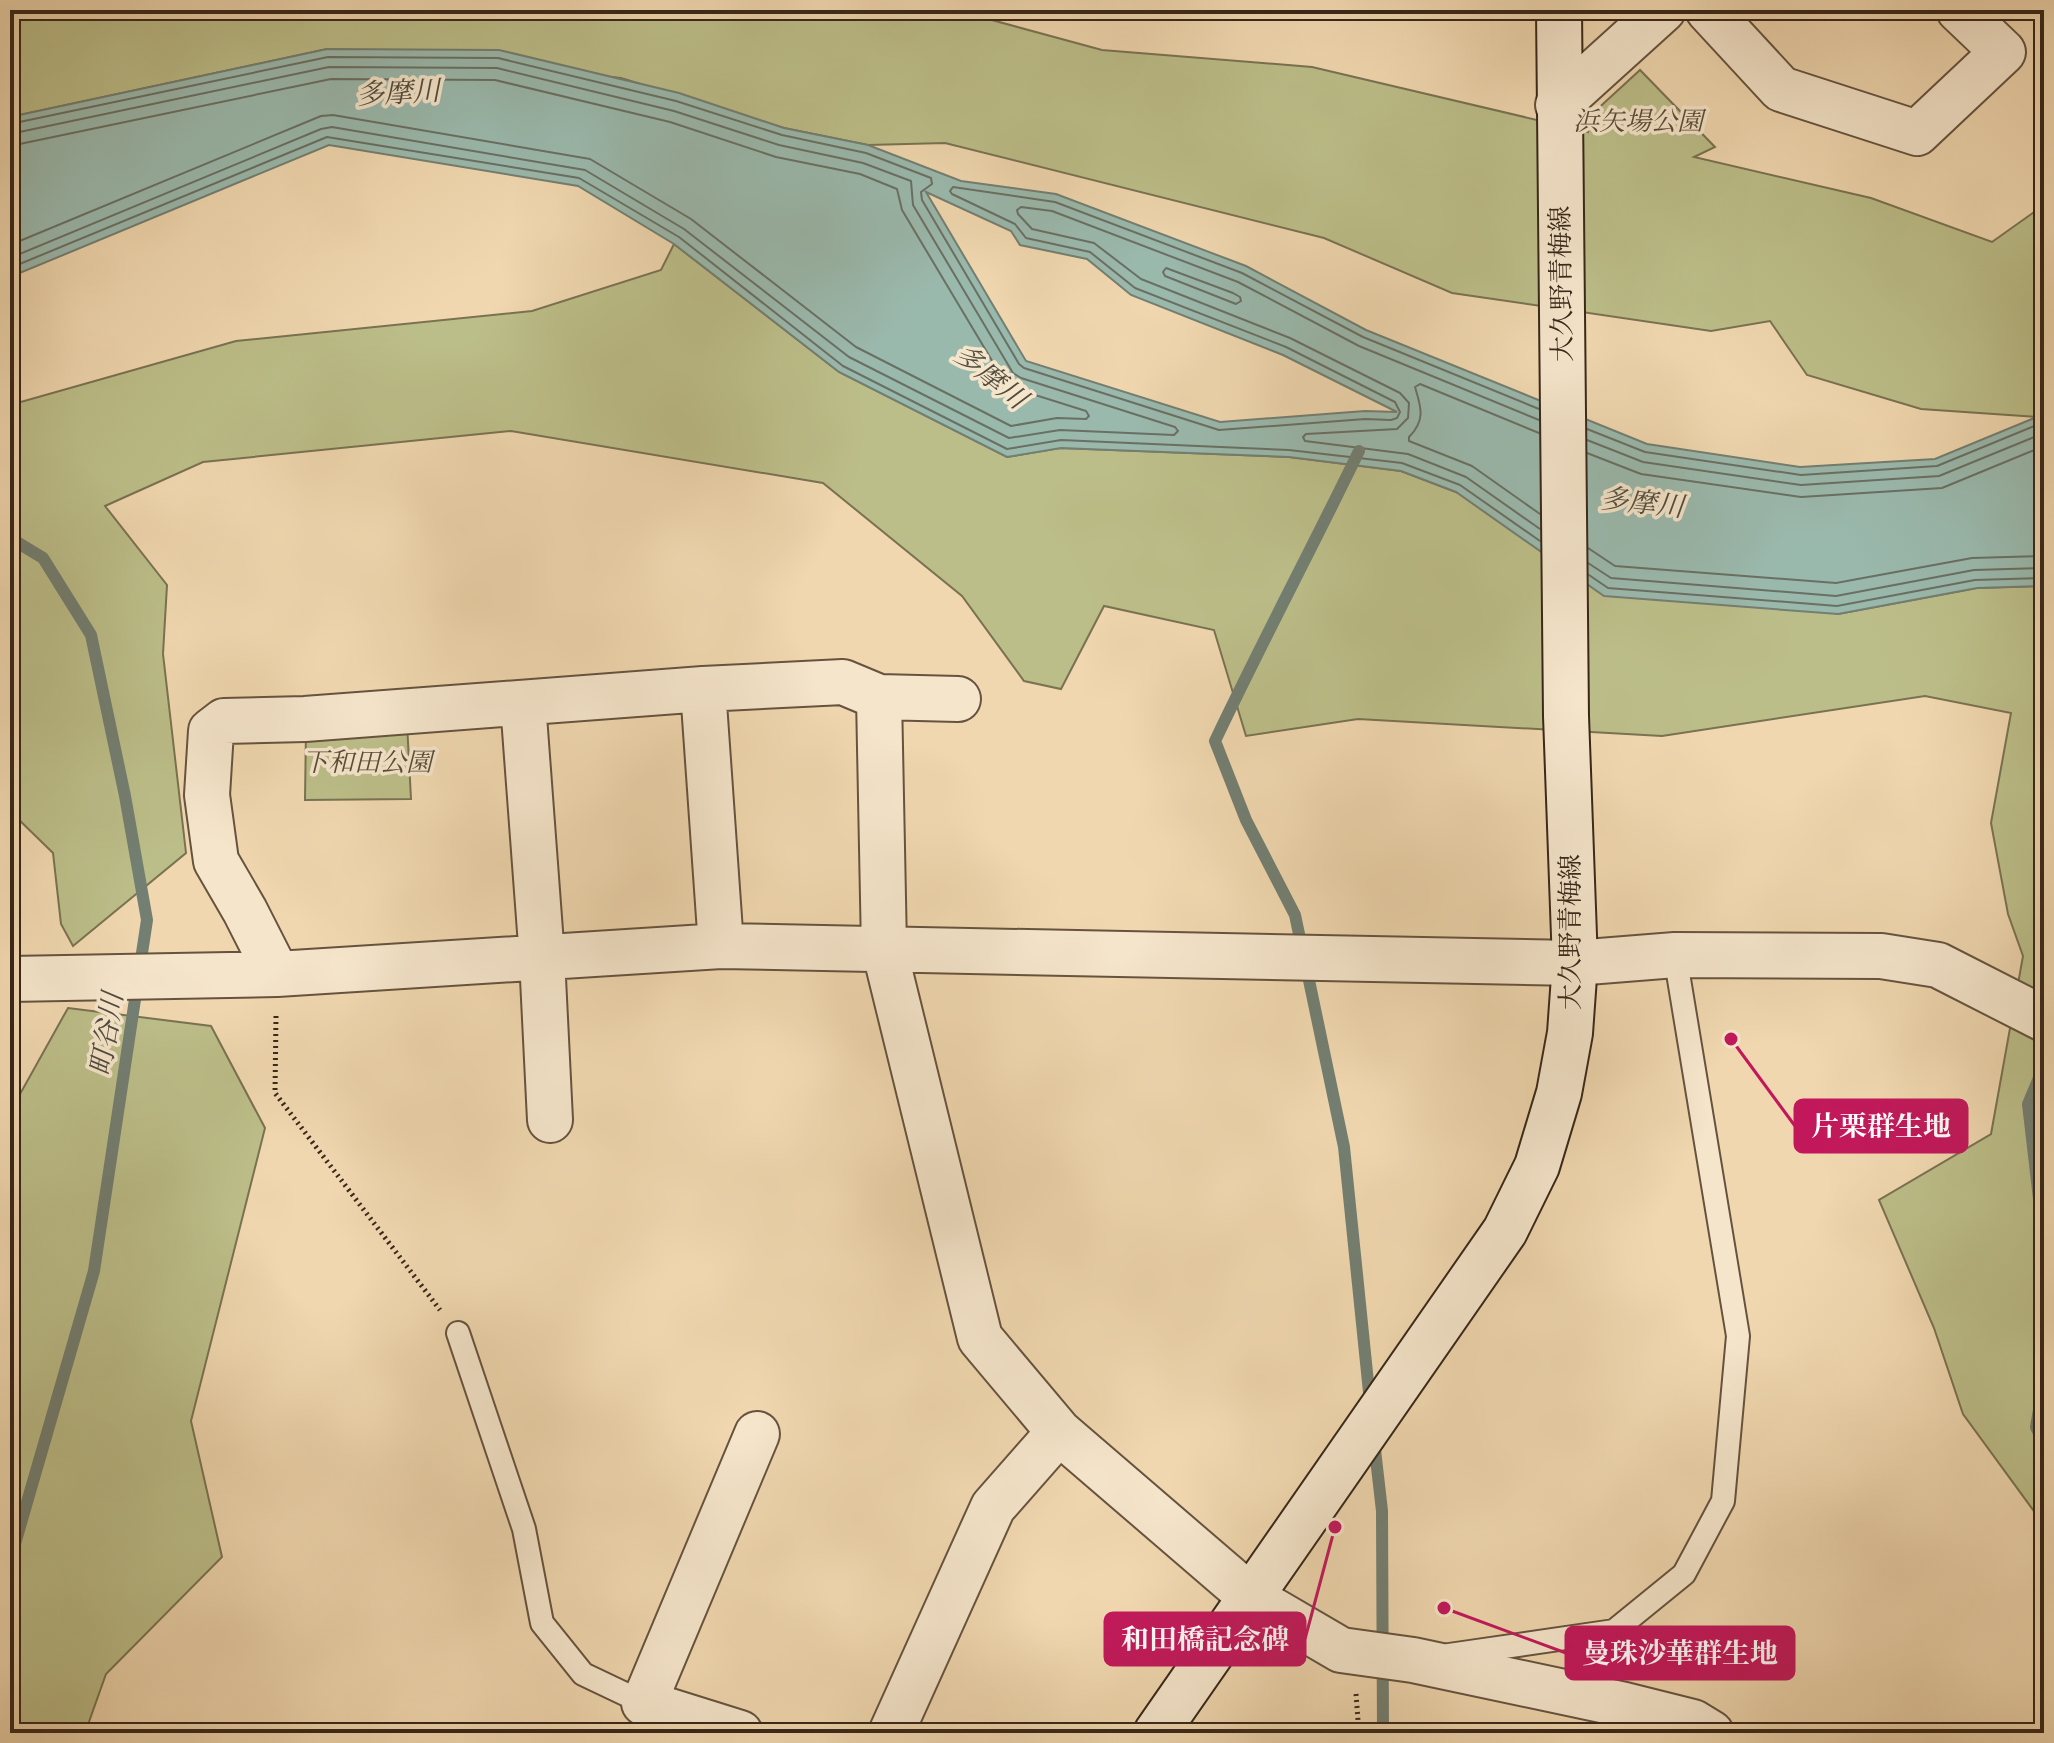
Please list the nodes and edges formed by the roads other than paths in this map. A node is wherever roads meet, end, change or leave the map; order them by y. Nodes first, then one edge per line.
1 (1559, 10) edge
2 (1663, 10) edge
3 (1708, 10) edge
4 (1959, 10) edge
5 (1559, 122) junction
6 (703, 689) junction
7 (879, 697) junction
8 (958, 699) dead end
9 (523, 703) junction
10 (721, 946) junction
11 (884, 948) junction
12 (1675, 955) junction
13 (542, 958) junction
14 (1575, 963) junction
15 (277, 974) junction
16 (10, 979) edge
17 (2044, 1019) edge
18 (550, 1120) dead end
19 (458, 1333) road end
20 (1059, 1432) junction
21 (757, 1434) dead end
22 (1252, 1598) junction
23 (1413, 1660) junction
24 (644, 1703) junction
25 (740, 1733) edge
26 (891, 1733) edge
27 (1156, 1733) edge
28 (1711, 1733) edge

1 - 5 street, 大久野青梅線
2 - 5 street
3 - 4 street
5 - 14 street, 大久野青梅線
6 - 7 street
6 - 9 street
6 - 10 street
7 - 8 street
7 - 11 street
9 - 13 street
9 - 15 street
10 - 11 street
10 - 13 street
11 - 14 street
11 - 20 street
12 - 14 street
12 - 17 street
12 - 23 lane
13 - 15 street
13 - 18 street
14 - 22 street, 大久野青梅線
15 - 16 street
19 - 24 lane
20 - 22 street
20 - 26 street
21 - 24 street
22 - 23 street
22 - 27 street, 大久野青梅線
23 - 28 street
24 - 25 street

